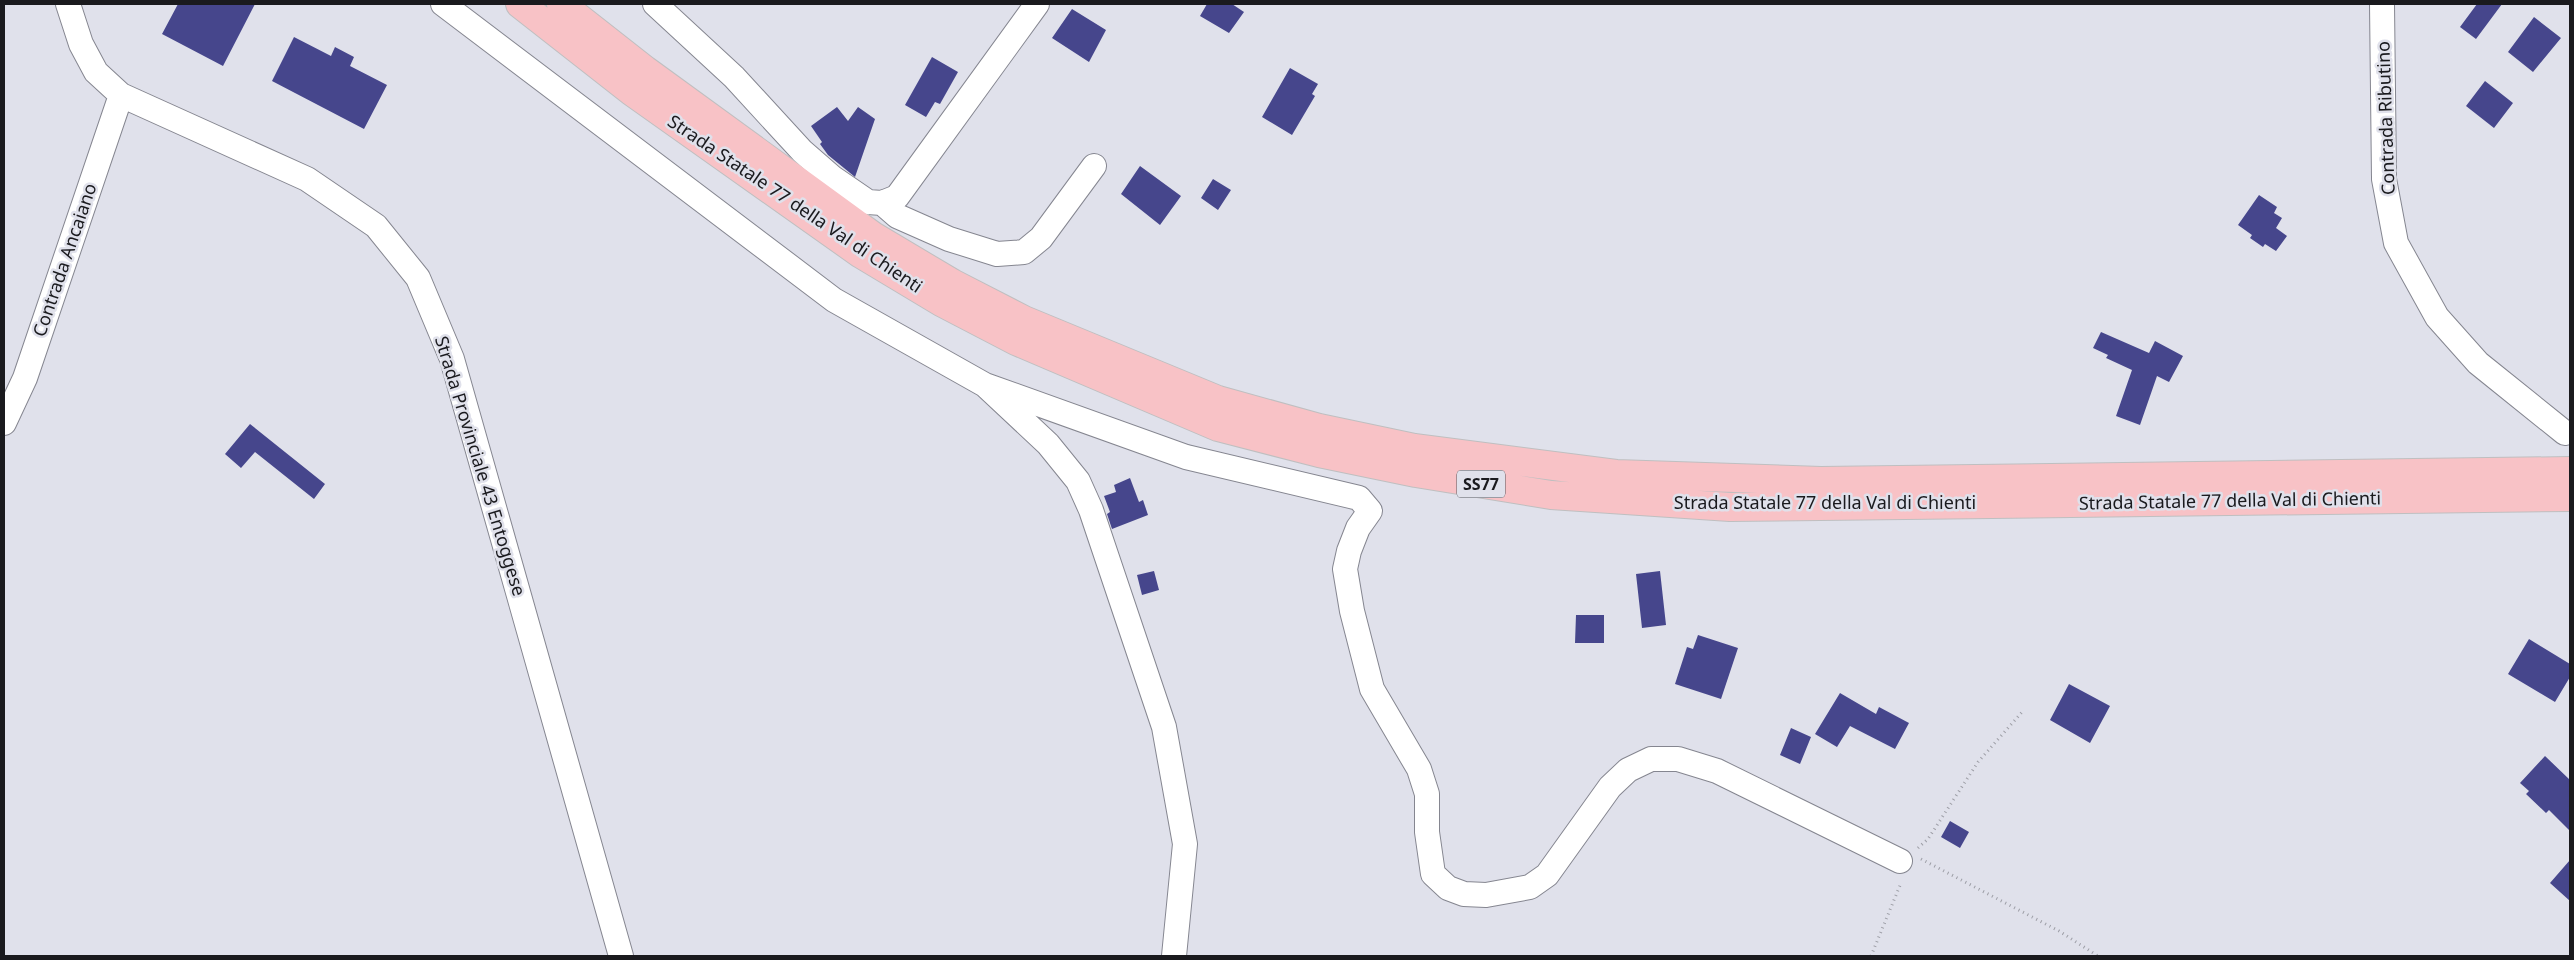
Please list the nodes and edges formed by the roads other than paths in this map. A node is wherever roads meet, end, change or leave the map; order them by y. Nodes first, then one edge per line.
1 (68, 4) edge
2 (443, 4) edge
3 (520, 4) edge
4 (561, 4) edge
5 (656, 4) edge
6 (1037, 4) edge
7 (2382, 4) edge
8 (121, 95) junction
9 (1094, 166) dead end
10 (882, 203) junction
11 (985, 386) junction
12 (4, 423) edge
13 (2565, 433) dead end
14 (2570, 471) edge
15 (2570, 497) edge
16 (1906, 857) road end
17 (621, 956) edge
18 (1174, 956) edge

1 - 8 street, Strada Provinciale 43 Entoggese
2 - 11 street
3 - 15 highway, Strada Statale 77 della Val di Chienti / SS77
4 - 14 highway, Strada Statale 77 della Val di Chienti / SS77
5 - 10 street
6 - 10 street
7 - 13 street, Contrada Ributino
8 - 12 street, Contrada Ancaiano
8 - 17 street, Strada Provinciale 43 Entoggese
9 - 10 street
11 - 16 street
11 - 18 street

